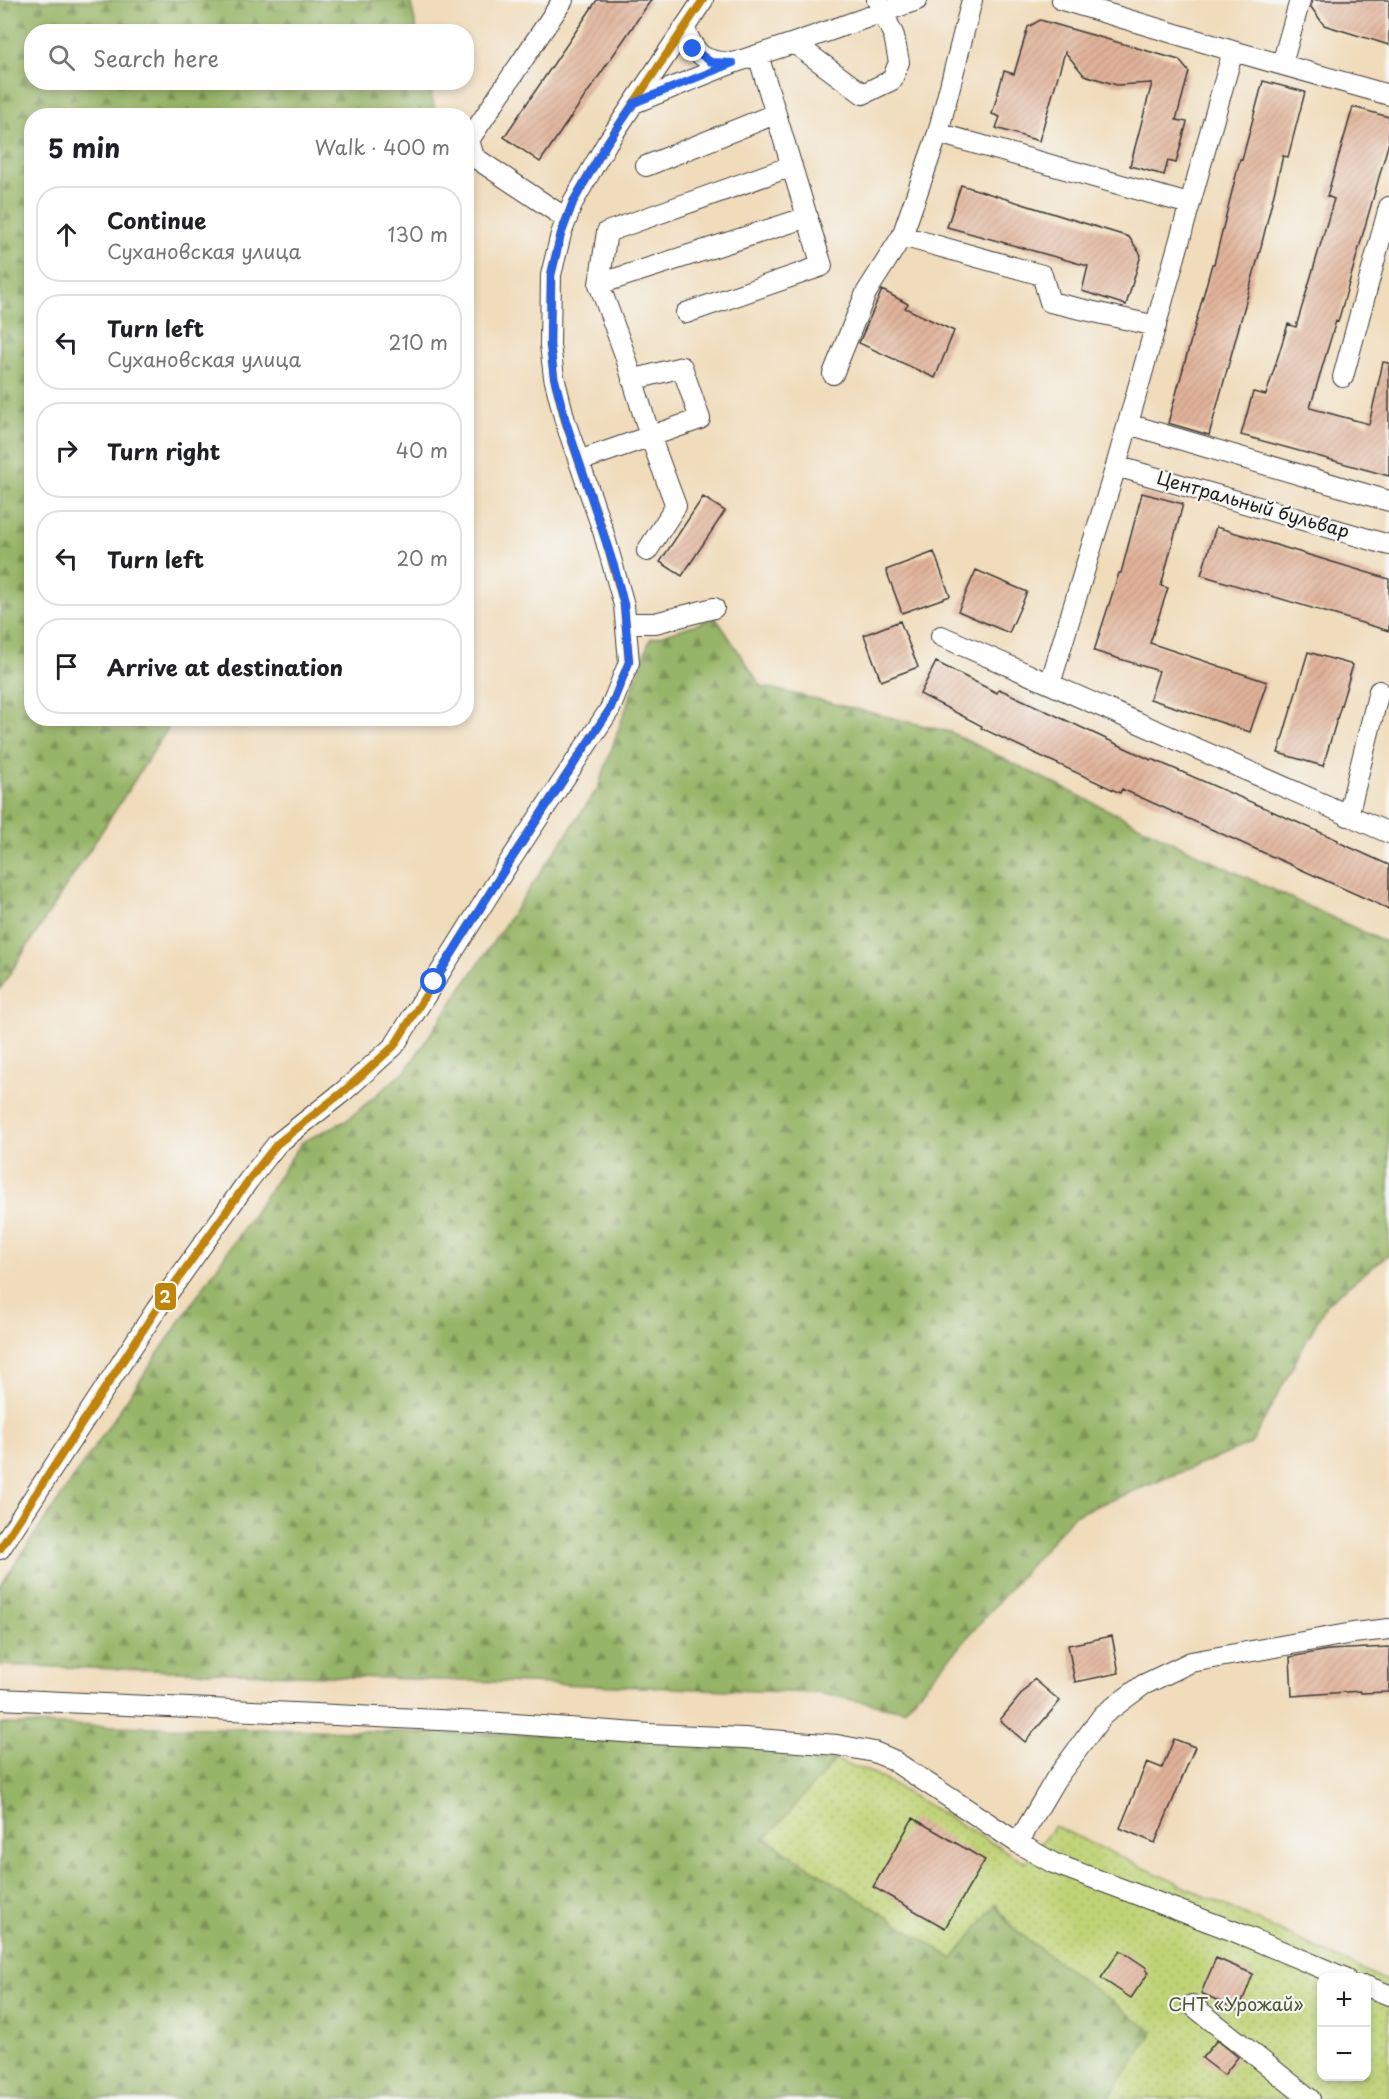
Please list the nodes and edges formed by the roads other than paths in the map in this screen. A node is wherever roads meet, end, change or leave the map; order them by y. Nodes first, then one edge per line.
1 (563, 0) edge
2 (703, 0) edge
3 (917, 0) edge
4 (972, 0) edge
5 (1062, 0) edge
6 (1300, 0) edge
7 (879, 6) edge
8 (684, 28) junction
9 (794, 44) junction
10 (1233, 51) junction
11 (758, 55) junction
12 (733, 63) junction
13 (1282, 64) junction
14 (1389, 95) edge
15 (634, 103) junction
16 (776, 114) junction
17 (474, 133) edge
18 (938, 133) junction
19 (474, 157) edge
20 (646, 166) dead end
21 (792, 166) junction
22 (1189, 204) junction
23 (1389, 207) edge
24 (808, 217) junction
25 (567, 219) junction
26 (902, 236) junction
27 (599, 284) junction
28 (686, 313) dead end
29 (1156, 326) junction
30 (833, 374) dead end
31 (1343, 376) dead end
32 (632, 380) junction
33 (1128, 424) junction
34 (650, 436) junction
35 (579, 461) junction
36 (1116, 466) junction
37 (1389, 501) edge
38 (1389, 544) edge
39 (647, 551) dead end
40 (714, 608) dead end
41 (626, 623) junction
42 (941, 636) dead end
43 (1050, 684) junction
44 (1379, 691) dead end
45 (1348, 816) junction
46 (1389, 833) edge
47 (0, 1549) edge
48 (1389, 1629) edge
49 (0, 1699) edge
50 (1018, 1843) junction
51 (1335, 1973) edge
52 (1371, 1988) edge
53 (1389, 1995) edge
54 (1192, 2006) dead end
55 (1310, 2099) edge

1 - 17 street
2 - 8 street
3 - 7 street
4 - 18 street
5 - 10 street
6 - 13 street
7 - 9 street
7 - 9 street
8 - 12 street
8 - 15 street
9 - 11 street
10 - 13 street
10 - 22 street
11 - 12 street
11 - 16 street
12 - 15 street
13 - 14 street
15 - 25 street
16 - 20 street
16 - 21 street
18 - 22 street
18 - 26 street
19 - 25 street
21 - 24 street
21 - 27 street
22 - 29 street
23 - 31 street
24 - 27 street
24 - 28 street
25 - 35 street
26 - 29 street
26 - 30 street
27 - 32 street
29 - 33 street
32 - 34 street
32 - 34 street
33 - 36 street
33 - 37 street
34 - 35 street
34 - 39 street
35 - 41 street
36 - 38 street, Центральный бульвар
36 - 43 street
40 - 41 street
41 - 47 street
42 - 43 street
43 - 45 street
44 - 45 street
45 - 46 street
48 - 50 street
49 - 50 street
50 - 51 street
52 - 53 street
54 - 55 street

